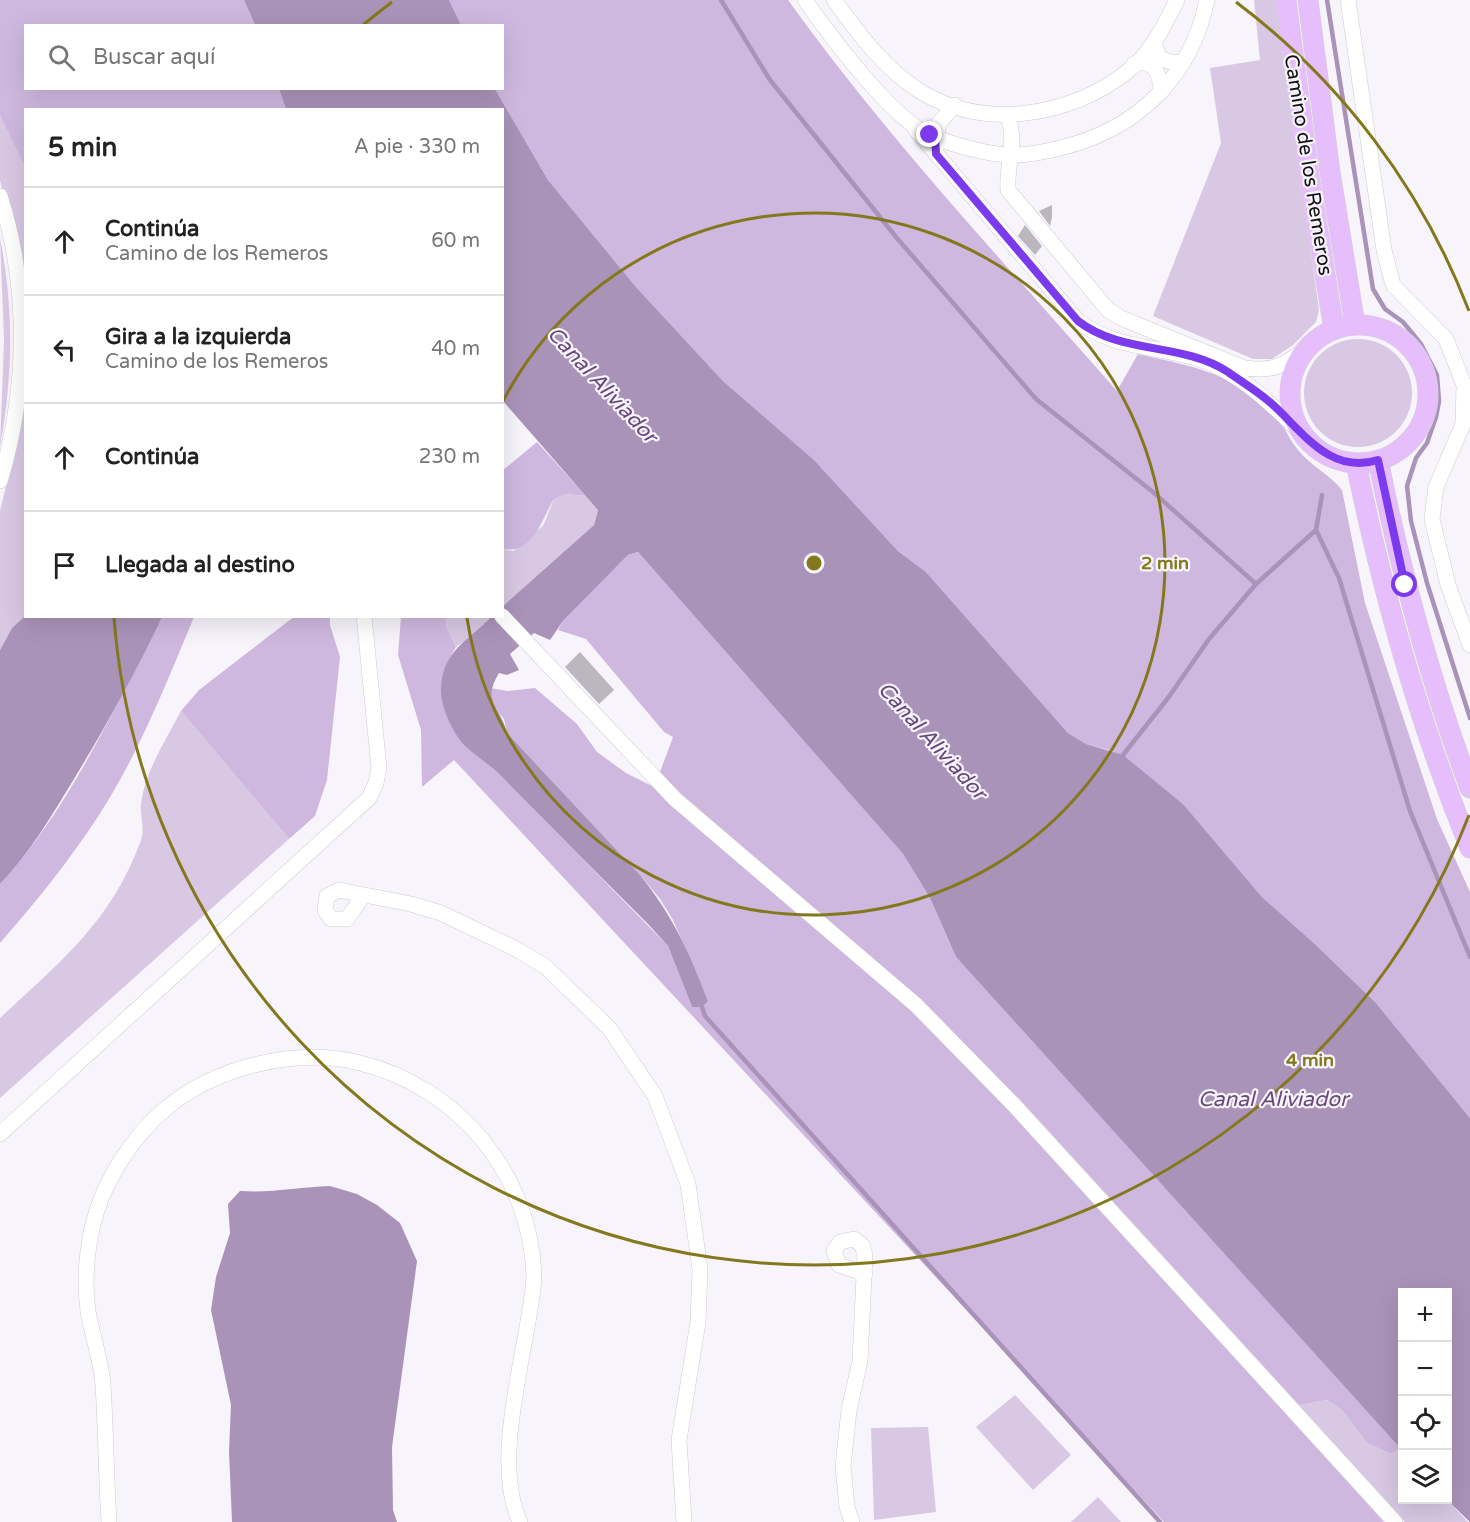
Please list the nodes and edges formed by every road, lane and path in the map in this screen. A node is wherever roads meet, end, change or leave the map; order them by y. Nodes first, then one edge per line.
1 (805, 0) edge
2 (834, 0) edge
3 (1177, 0) edge
4 (1207, 0) edge
5 (1286, 0) edge
6 (1308, 0) edge
7 (1348, 0) edge
8 (1154, 42) junction
9 (1184, 62) junction
10 (1134, 64) junction
11 (1161, 92) junction
12 (955, 105) junction
13 (1007, 116) junction
14 (904, 117) junction
15 (935, 137) junction
16 (936, 154) junction
17 (1010, 155) junction
18 (0, 196) edge
19 (1355, 325) junction
20 (1334, 330) junction
21 (1306, 349) junction
22 (1304, 436) junction
23 (1378, 460) junction
24 (1356, 463) junction
25 (0, 481) edge
26 (364, 618) edge
27 (504, 618) edge
28 (1470, 645) edge
29 (1470, 788) edge
30 (1470, 848) edge
31 (363, 896) dead end
32 (0, 1134) edge
33 (865, 1274) dead end
34 (109, 1522) edge
35 (520, 1522) edge
36 (684, 1522) edge
37 (852, 1522) edge
38 (1395, 1522) edge

1 - 14 street
2 - 12 street
3 - 8 street
4 - 9 street
5 - 20 main road, Camino de los Remeros
6 - 19 main road, Camino de los Remeros
7 - 28 street
8 - 9 street
8 - 10 street
9 - 11 street
10 - 11 street
10 - 13 street
11 - 17 street
12 - 13 street
12 - 15 street
13 - 17 street
14 - 15 street
14 - 16 street
15 - 16 street
15 - 17 street
16 - 22 street
17 - 21 street
18 - 25 street
19 - 20 main road
19 - 23 main road
20 - 21 main road
21 - 22 main road
22 - 24 main road
23 - 24 main road
23 - 29 main road
24 - 30 main road
26 - 32 street
27 - 38 street
31 - 36 street
33 - 37 street
34 - 35 street

